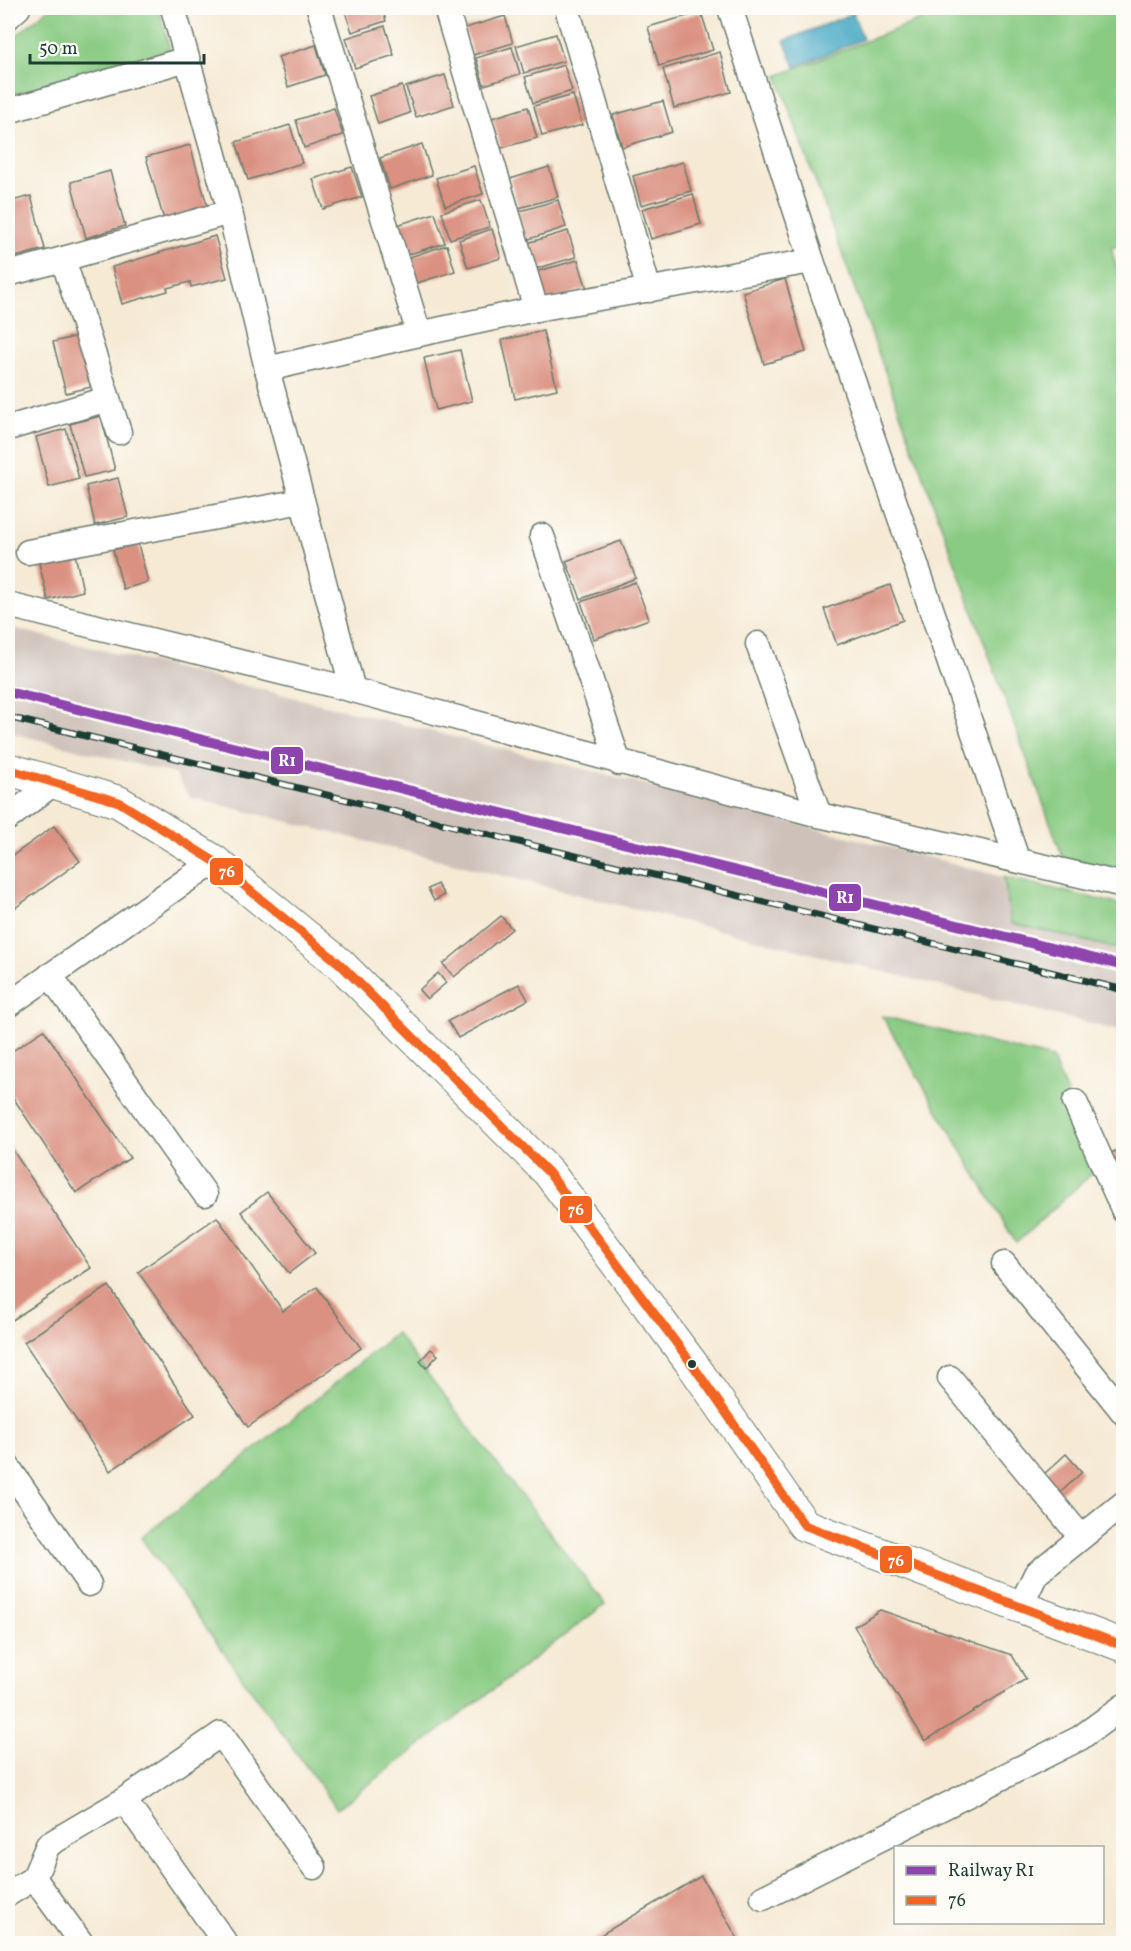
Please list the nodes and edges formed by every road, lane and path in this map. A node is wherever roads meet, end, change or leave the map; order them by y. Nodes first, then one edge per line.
1 (18, 8) edge
2 (173, 8) edge
3 (319, 8) edge
4 (446, 8) edge
5 (567, 8) edge
6 (729, 8) edge
7 (8, 17) edge
8 (187, 59) junction
9 (8, 111) edge
10 (230, 212) junction
11 (63, 259) junction
12 (812, 261) junction
13 (8, 274) edge
14 (649, 290) junction
15 (536, 309) junction
16 (419, 333) junction
17 (267, 369) junction
18 (108, 399) junction
19 (8, 428) edge
20 (119, 432) dead end
21 (302, 501) junction
22 (542, 536) dead end
23 (28, 552) dead end
24 (8, 605) edge
25 (758, 644) dead end
26 (353, 690) junction
27 (619, 763) junction
28 (8, 770) edge
29 (55, 782) junction
30 (819, 815) junction
31 (8, 818) edge
32 (1017, 859) junction
33 (214, 861) junction
34 (1124, 885) edge
35 (50, 975) junction
36 (8, 1005) edge
37 (1075, 1102) dead end
38 (205, 1194) dead end
39 (1124, 1211) edge
40 (1004, 1264) dead end
41 (950, 1378) dead end
42 (1124, 1413) edge
43 (8, 1467) edge
44 (1124, 1503) edge
45 (1082, 1537) junction
46 (89, 1584) dead end
47 (1020, 1607) junction
48 (1124, 1646) edge
49 (1124, 1707) edge
50 (124, 1800) junction
51 (314, 1867) dead end
52 (34, 1878) junction
53 (8, 1894) edge
54 (763, 1898) dead end
55 (82, 1944) edge
56 (226, 1944) edge

1 - 7 street
2 - 8 street
3 - 16 street
4 - 15 street
5 - 14 street
6 - 12 street
8 - 9 street
8 - 10 street
10 - 11 street
10 - 17 street
11 - 13 street
11 - 18 street
12 - 14 street
12 - 32 street
14 - 15 street
15 - 16 street
16 - 17 street
17 - 21 street
18 - 19 street
18 - 20 street
21 - 23 street
21 - 26 street
22 - 27 street
24 - 26 street
25 - 30 street
26 - 27 street
27 - 30 street
28 - 29 street
29 - 31 street
29 - 33 street
30 - 32 street
32 - 34 street
33 - 35 street
33 - 47 street
35 - 36 street
35 - 38 street
37 - 39 street
40 - 42 street
41 - 45 street
43 - 46 street
44 - 45 street
45 - 47 street
47 - 48 street
49 - 54 street
50 - 51 street
50 - 52 street
50 - 56 street
52 - 53 street
52 - 55 street

